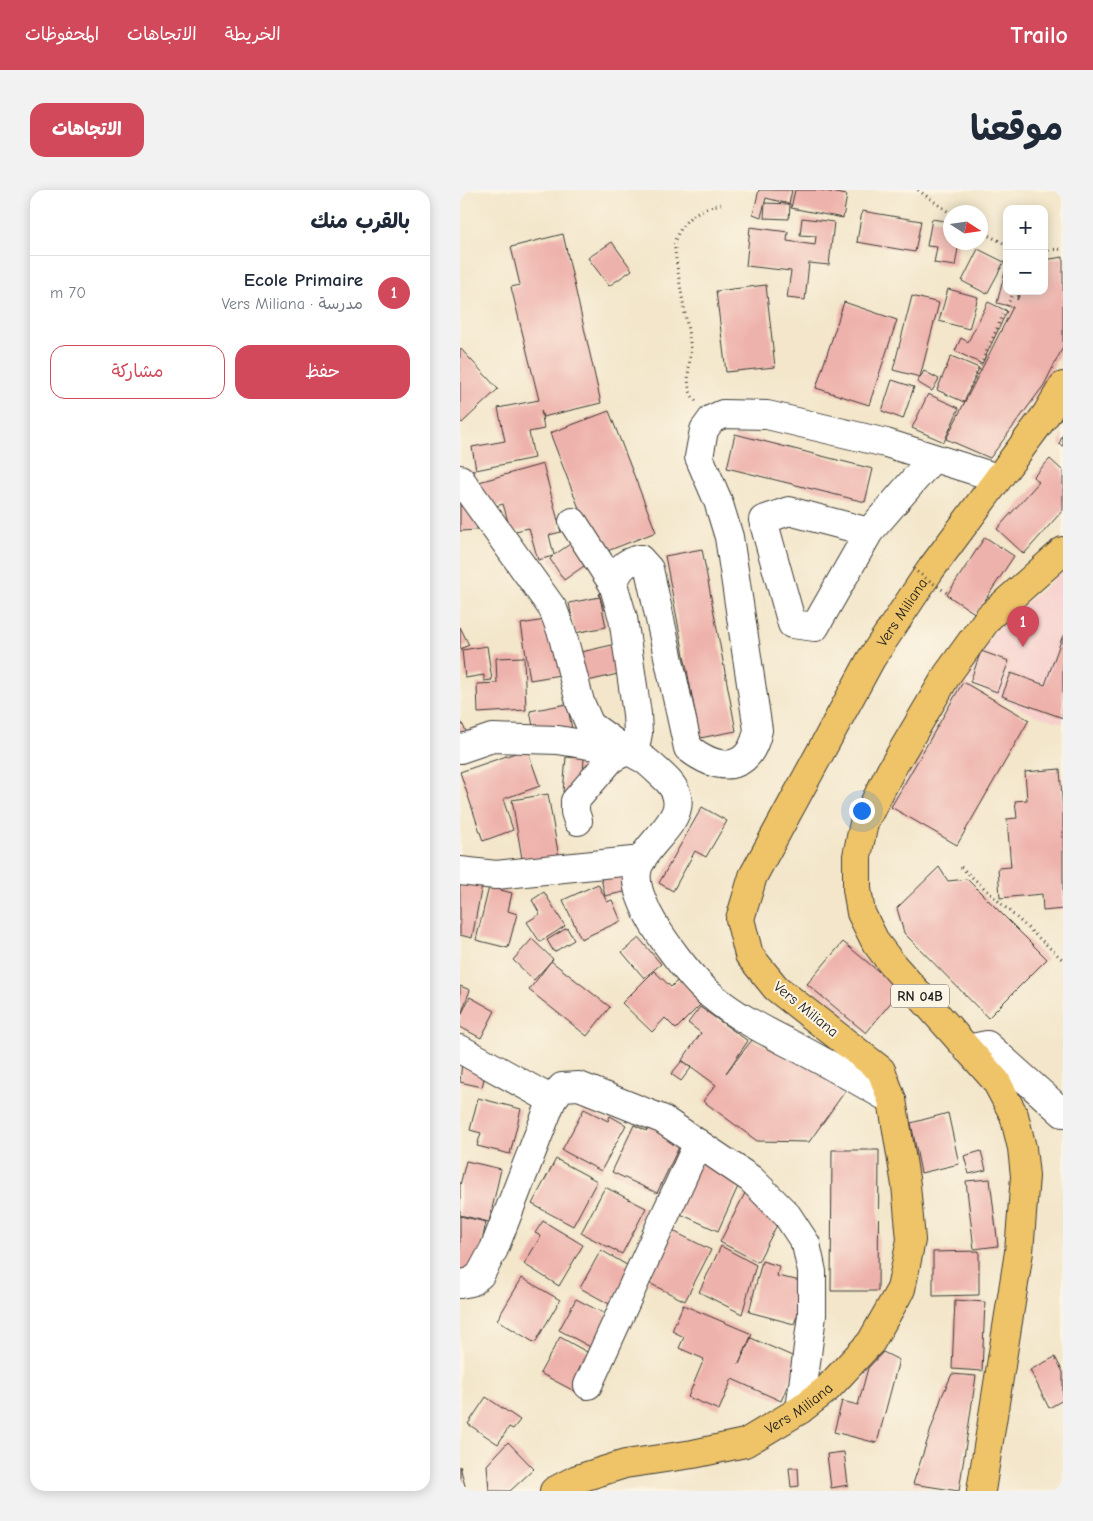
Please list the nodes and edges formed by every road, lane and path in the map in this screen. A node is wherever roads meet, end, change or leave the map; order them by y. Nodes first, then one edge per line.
1 (918, 190) edge
2 (721, 204) dead end
3 (943, 208) edge
4 (988, 235) edge
5 (1003, 243) edge
6 (1063, 249) edge
7 (1048, 250) edge
8 (1012, 295) edge
9 (1063, 386) edge
10 (970, 388) dead end
11 (712, 419) junction
12 (933, 458) junction
13 (998, 478) junction
14 (460, 479) edge
15 (573, 522) dead end
16 (870, 532) junction
17 (1063, 551) edge
18 (913, 569) dead end
19 (613, 584) junction
20 (947, 593) dead end
21 (460, 749) edge
22 (630, 753) junction
23 (578, 821) dead end
24 (642, 860) junction
25 (961, 867) dead end
26 (460, 871) edge
27 (1063, 960) edge
28 (460, 1048) edge
29 (967, 1049) junction
30 (552, 1100) junction
31 (892, 1100) junction
32 (1063, 1112) edge
33 (698, 1143) junction
34 (460, 1284) edge
35 (588, 1385) dead end
36 (800, 1410) junction
37 (554, 1491) edge
38 (981, 1491) edge

1 - 3 path
2 - 11 path
4 - 5 path
6 - 7 path
8 - 10 path
9 - 13 main road, Vers Miliana
11 - 12 street
11 - 19 street
12 - 13 street
12 - 16 street
13 - 31 main road, Vers Miliana
14 - 22 street
15 - 19 street
16 - 16 street
17 - 29 main road, RN 04B
18 - 20 path, bridge
19 - 22 street
21 - 22 street
22 - 23 street
22 - 24 street
24 - 26 street
24 - 31 street
25 - 27 path
28 - 30 street
29 - 32 street
29 - 38 main road, RN 04B
30 - 33 street
30 - 34 street
31 - 36 main road, Vers Miliana
33 - 35 street
33 - 36 street
36 - 37 main road, Vers Miliana

